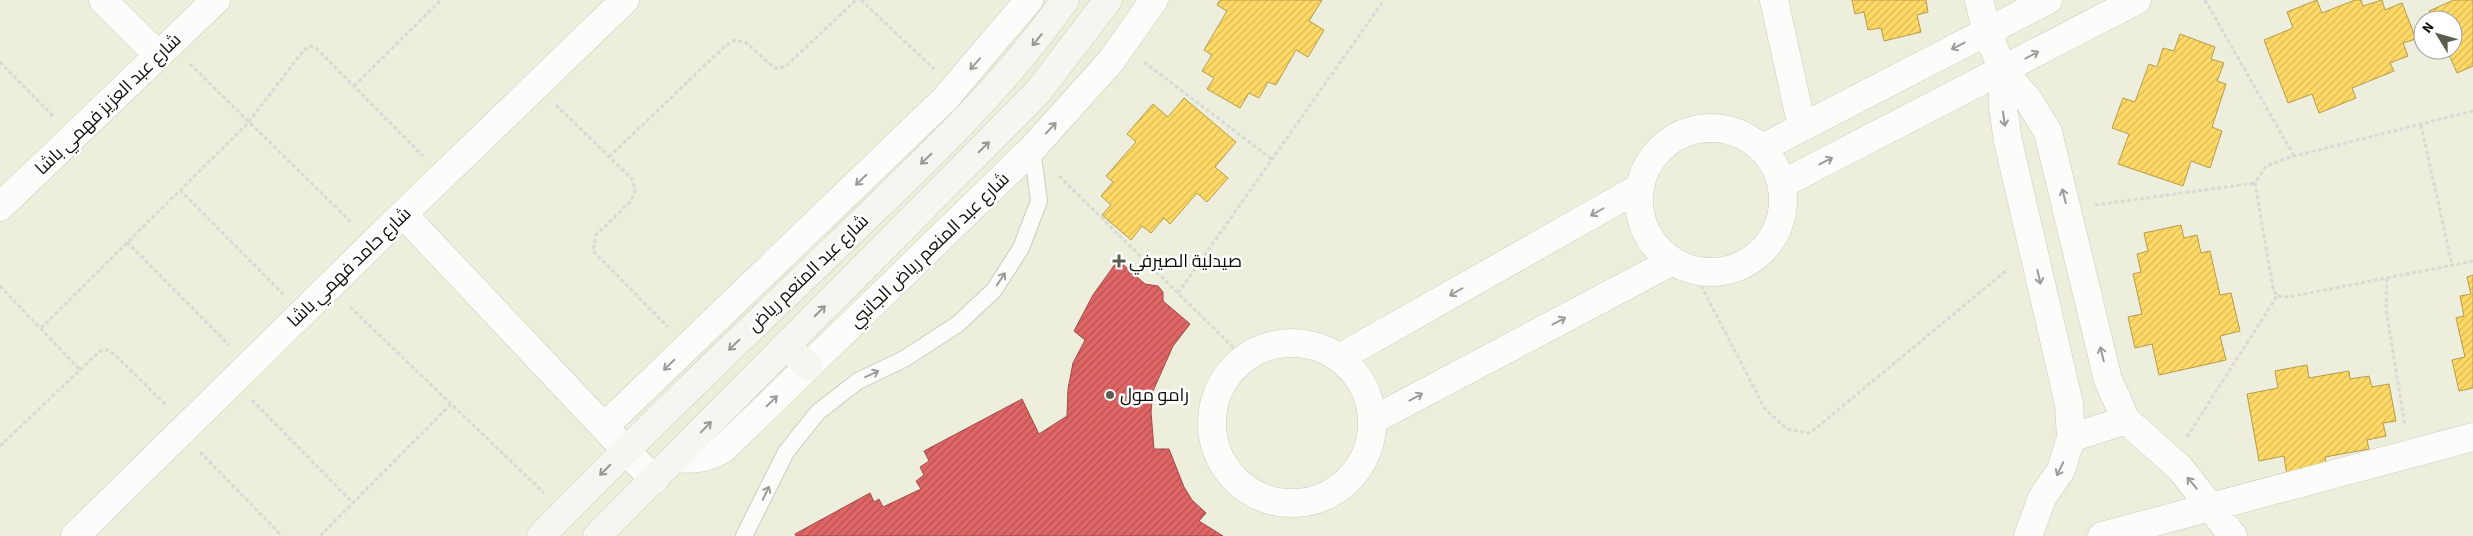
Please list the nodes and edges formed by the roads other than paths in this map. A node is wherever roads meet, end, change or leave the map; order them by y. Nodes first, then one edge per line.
1 (103, 0) edge
2 (216, 0) edge
3 (626, 0) edge
4 (1029, 0) edge
5 (1065, 0) edge
6 (1108, 0) edge
7 (1154, 0) edge
8 (1774, 0) edge
9 (1979, 0) edge
10 (2048, 0) edge
11 (2137, 0) edge
12 (1987, 32) junction
13 (164, 50) junction
14 (2003, 70) junction
15 (949, 94) junction
16 (966, 121) junction
17 (1802, 127) junction
18 (1762, 148) junction
19 (1032, 149) junction
20 (1782, 184) junction
21 (1639, 188) junction
22 (0, 207) edge
23 (403, 214) junction
24 (1682, 267) junction
25 (785, 346) junction
26 (1340, 358) junction
27 (809, 366) junction
28 (1373, 420) junction
29 (2126, 420) junction
30 (604, 428) junction
31 (2473, 437) edge
32 (2071, 438) junction
33 (625, 450) junction
34 (675, 458) junction
35 (654, 480) junction
36 (2212, 507) junction
37 (75, 536) edge
38 (541, 536) edge
39 (597, 536) edge
40 (744, 536) edge
41 (2028, 536) edge
42 (2102, 536) edge
43 (2233, 536) edge

1 - 13 street
2 - 13 street, شارع عبد العزيز فهمي باشا
3 - 23 street, شارع حامد فهمي باشا
4 -> 15 street
5 -> 16 street, شارع عبد المنعم رياض
25 -> 6 street, شارع عبد المنعم رياض
19 -> 7 street, شارع عبد المنعم رياض الجانبي
8 - 17 street
9 - 12 street
10 - 12 street
14 -> 11 street
12 - 14 street
12 -> 17 street
13 - 22 street, شارع عبد العزيز فهمي باشا
20 -> 14 street
29 -> 14 street
14 -> 32 street
15 - 16 street
15 -> 30 street
16 -> 33 street, شارع عبد المنعم رياض
17 - 18 street
18 - 20 street
18 - 21 street
19 - 27 street, شارع عبد المنعم رياض الجانبي
40 -> 19 lane
20 - 24 street
21 - 24 street
21 -> 26 street
23 - 30 street
23 - 37 street, شارع حامد فهمي باشا
28 -> 24 street
25 - 27 street
34 -> 25 street, شارع عبد المنعم رياض
26 - 28 street
26 - 28 street
34 -> 27 street, شارع عبد المنعم رياض الجانبي
29 - 32 street
36 -> 29 street
30 - 33 street
31 - 36 street
32 -> 41 street
33 - 35 street
33 -> 38 street, شارع عبد المنعم رياض
34 - 35 street, شارع عبد المنعم رياض
35 - 39 street, شارع عبد المنعم رياض
36 - 42 street
36 - 43 street

